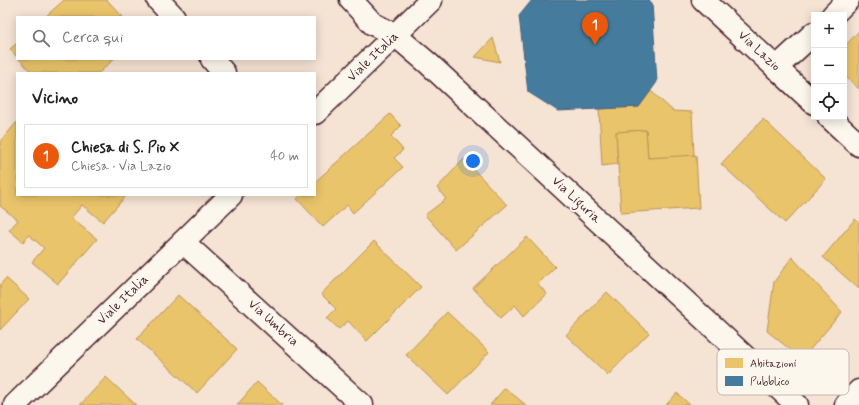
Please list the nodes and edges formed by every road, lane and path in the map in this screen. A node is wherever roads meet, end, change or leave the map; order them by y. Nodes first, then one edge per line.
1 (158, 0) edge
2 (351, 0) edge
3 (431, 0) edge
4 (703, 0) edge
5 (848, 0) edge
6 (835, 12) edge
7 (173, 16) edge
8 (395, 35) junction
9 (811, 36) edge
10 (213, 60) edge
11 (776, 68) junction
12 (223, 72) edge
13 (811, 100) edge
14 (316, 112) edge
15 (832, 120) edge
16 (859, 145) edge
17 (230, 196) edge
18 (183, 242) junction
19 (737, 349) edge
20 (859, 391) edge
21 (786, 395) edge
22 (16, 405) edge
23 (362, 405) edge
24 (797, 405) edge
25 (846, 405) edge

1 - 7 street
2 - 8 street, Via Liguria
3 - 8 street, Viale Italia
4 - 11 street, Via Lazio
5 - 6 street
8 - 14 street, Viale Italia
8 - 19 street, Via Liguria
9 - 11 street
10 - 12 street
11 - 13 street, Via Lazio
15 - 16 street
17 - 18 street, Viale Italia
18 - 22 street, Viale Italia
18 - 23 street, Via Umbria
20 - 25 street
21 - 24 street, Via Liguria

